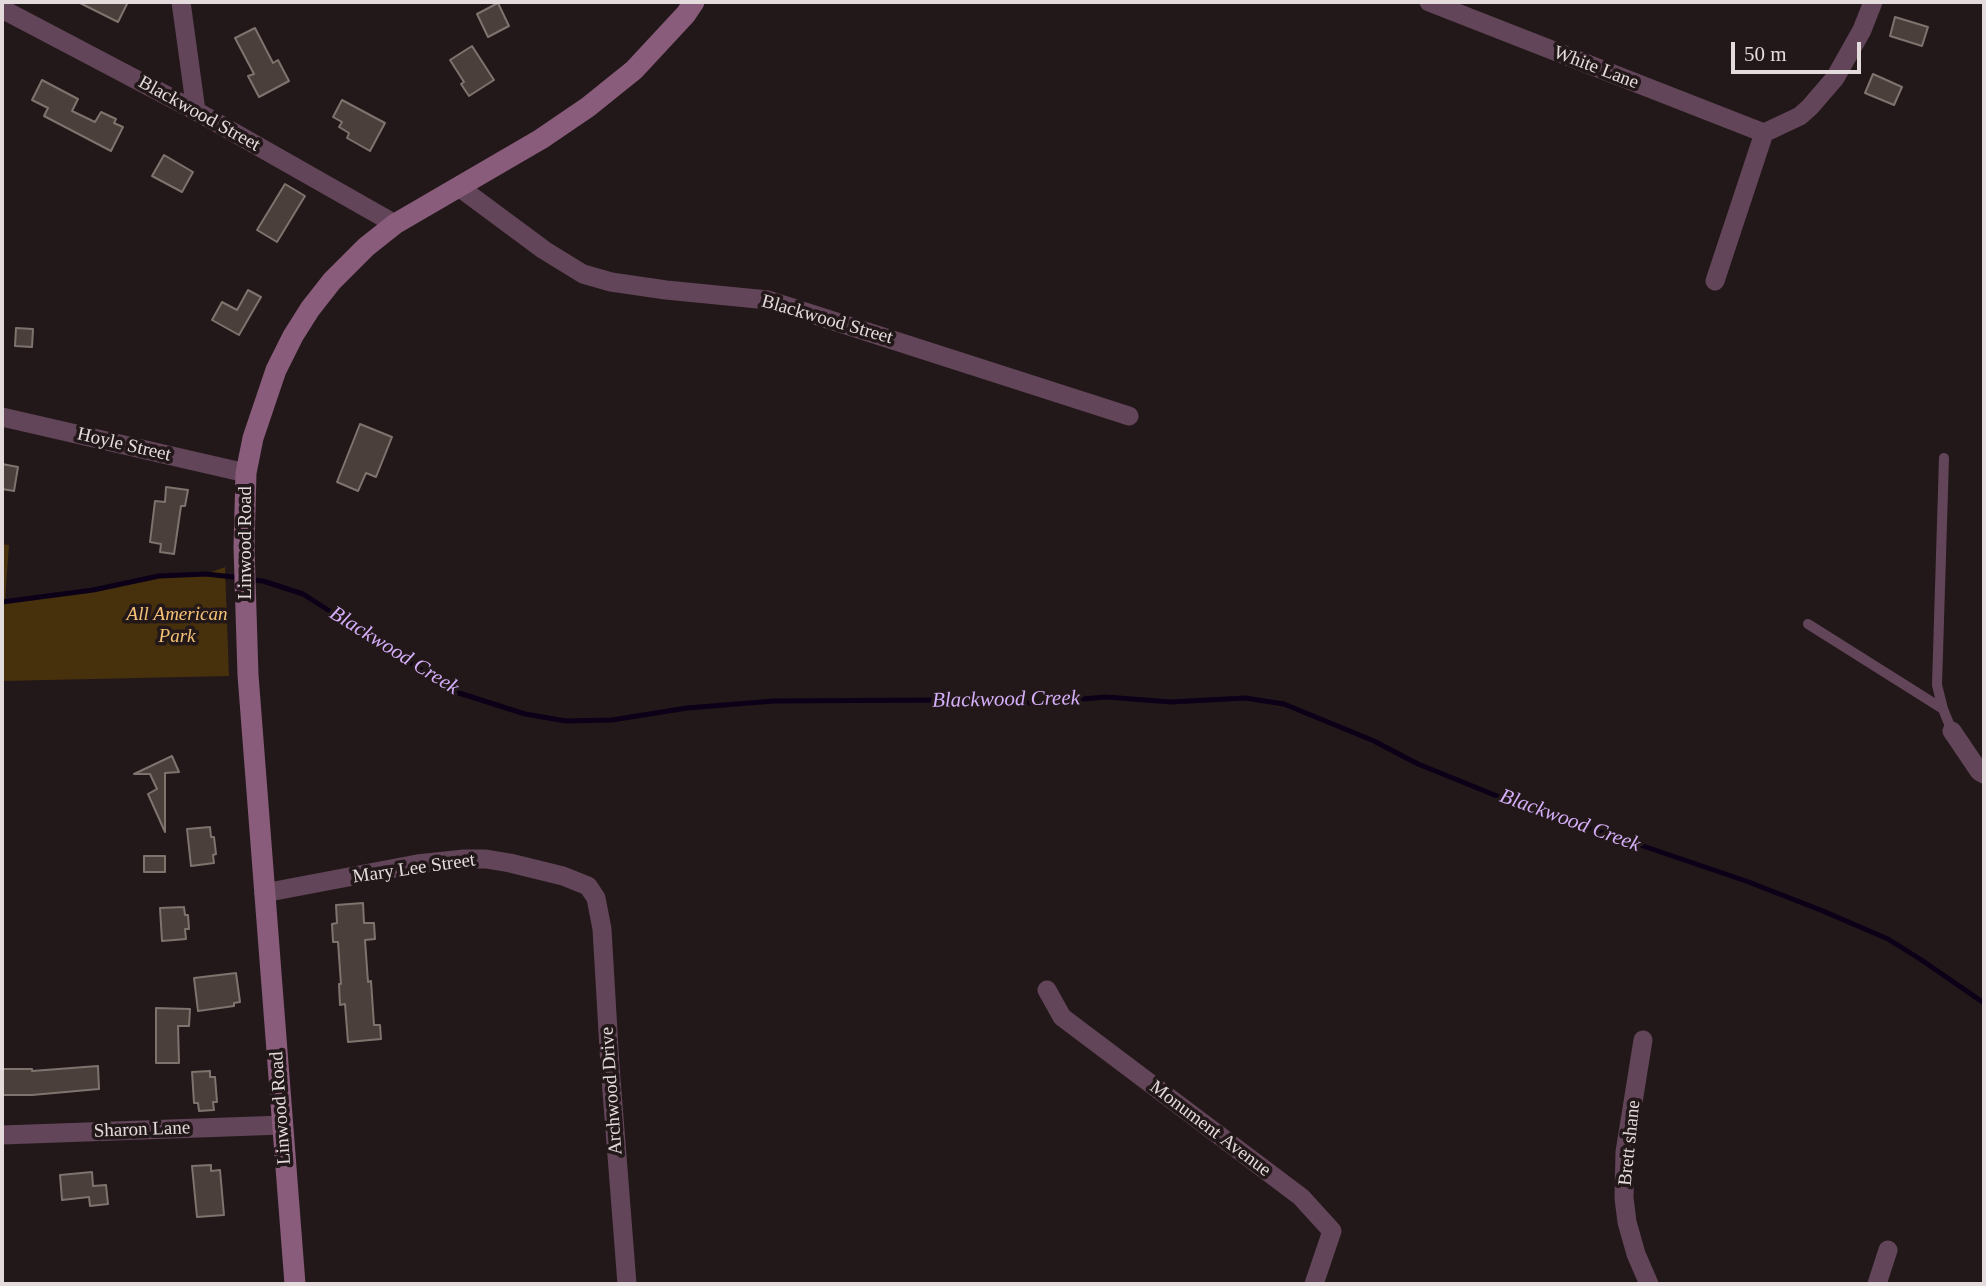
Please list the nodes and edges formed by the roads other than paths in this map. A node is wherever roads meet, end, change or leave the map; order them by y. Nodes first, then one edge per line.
1 (181, 2) edge
2 (694, 2) edge
3 (1429, 2) edge
4 (1873, 2) edge
5 (2, 9) edge
6 (195, 111) junction
7 (1764, 133) junction
8 (459, 187) junction
9 (395, 224) junction
10 (1715, 281) dead end
11 (1129, 416) dead end
12 (2, 417) edge
13 (1944, 458) dead end
14 (246, 473) junction
15 (1808, 624) dead end
16 (1943, 709) junction
17 (1952, 731) joint
18 (1984, 774) edge
19 (264, 893) junction
20 (596, 898) joint
21 (1047, 990) dead end
22 (1643, 1040) dead end
23 (283, 1125) junction
24 (2, 1135) edge
25 (1888, 1250) dead end
26 (295, 1284) edge
27 (627, 1284) edge
28 (1314, 1284) edge
29 (1649, 1284) edge
30 (1877, 1284) edge

1 - 6 street
2 - 8 main road, Linwood Road
3 - 7 street, White Lane
4 - 7 street
5 - 6 street, Blackwood Street
6 - 9 street, Blackwood Street
7 - 10 street
8 - 9 main road, Linwood Road
8 - 11 street, Blackwood Street
9 - 14 main road, Linwood Road
12 - 14 street, Hoyle Street
13 - 16 lane
14 - 19 main road, Linwood Road
15 - 16 lane
16 - 17 lane
17 - 18 street
19 - 20 street, Mary Lee Street
19 - 23 main road, Linwood Road
20 - 27 street, Archwood Drive
21 - 28 street, Monument Avenue
22 - 29 street, Brett shane
23 - 24 street, Sharon Lane
23 - 26 main road, Linwood Road
25 - 30 street

